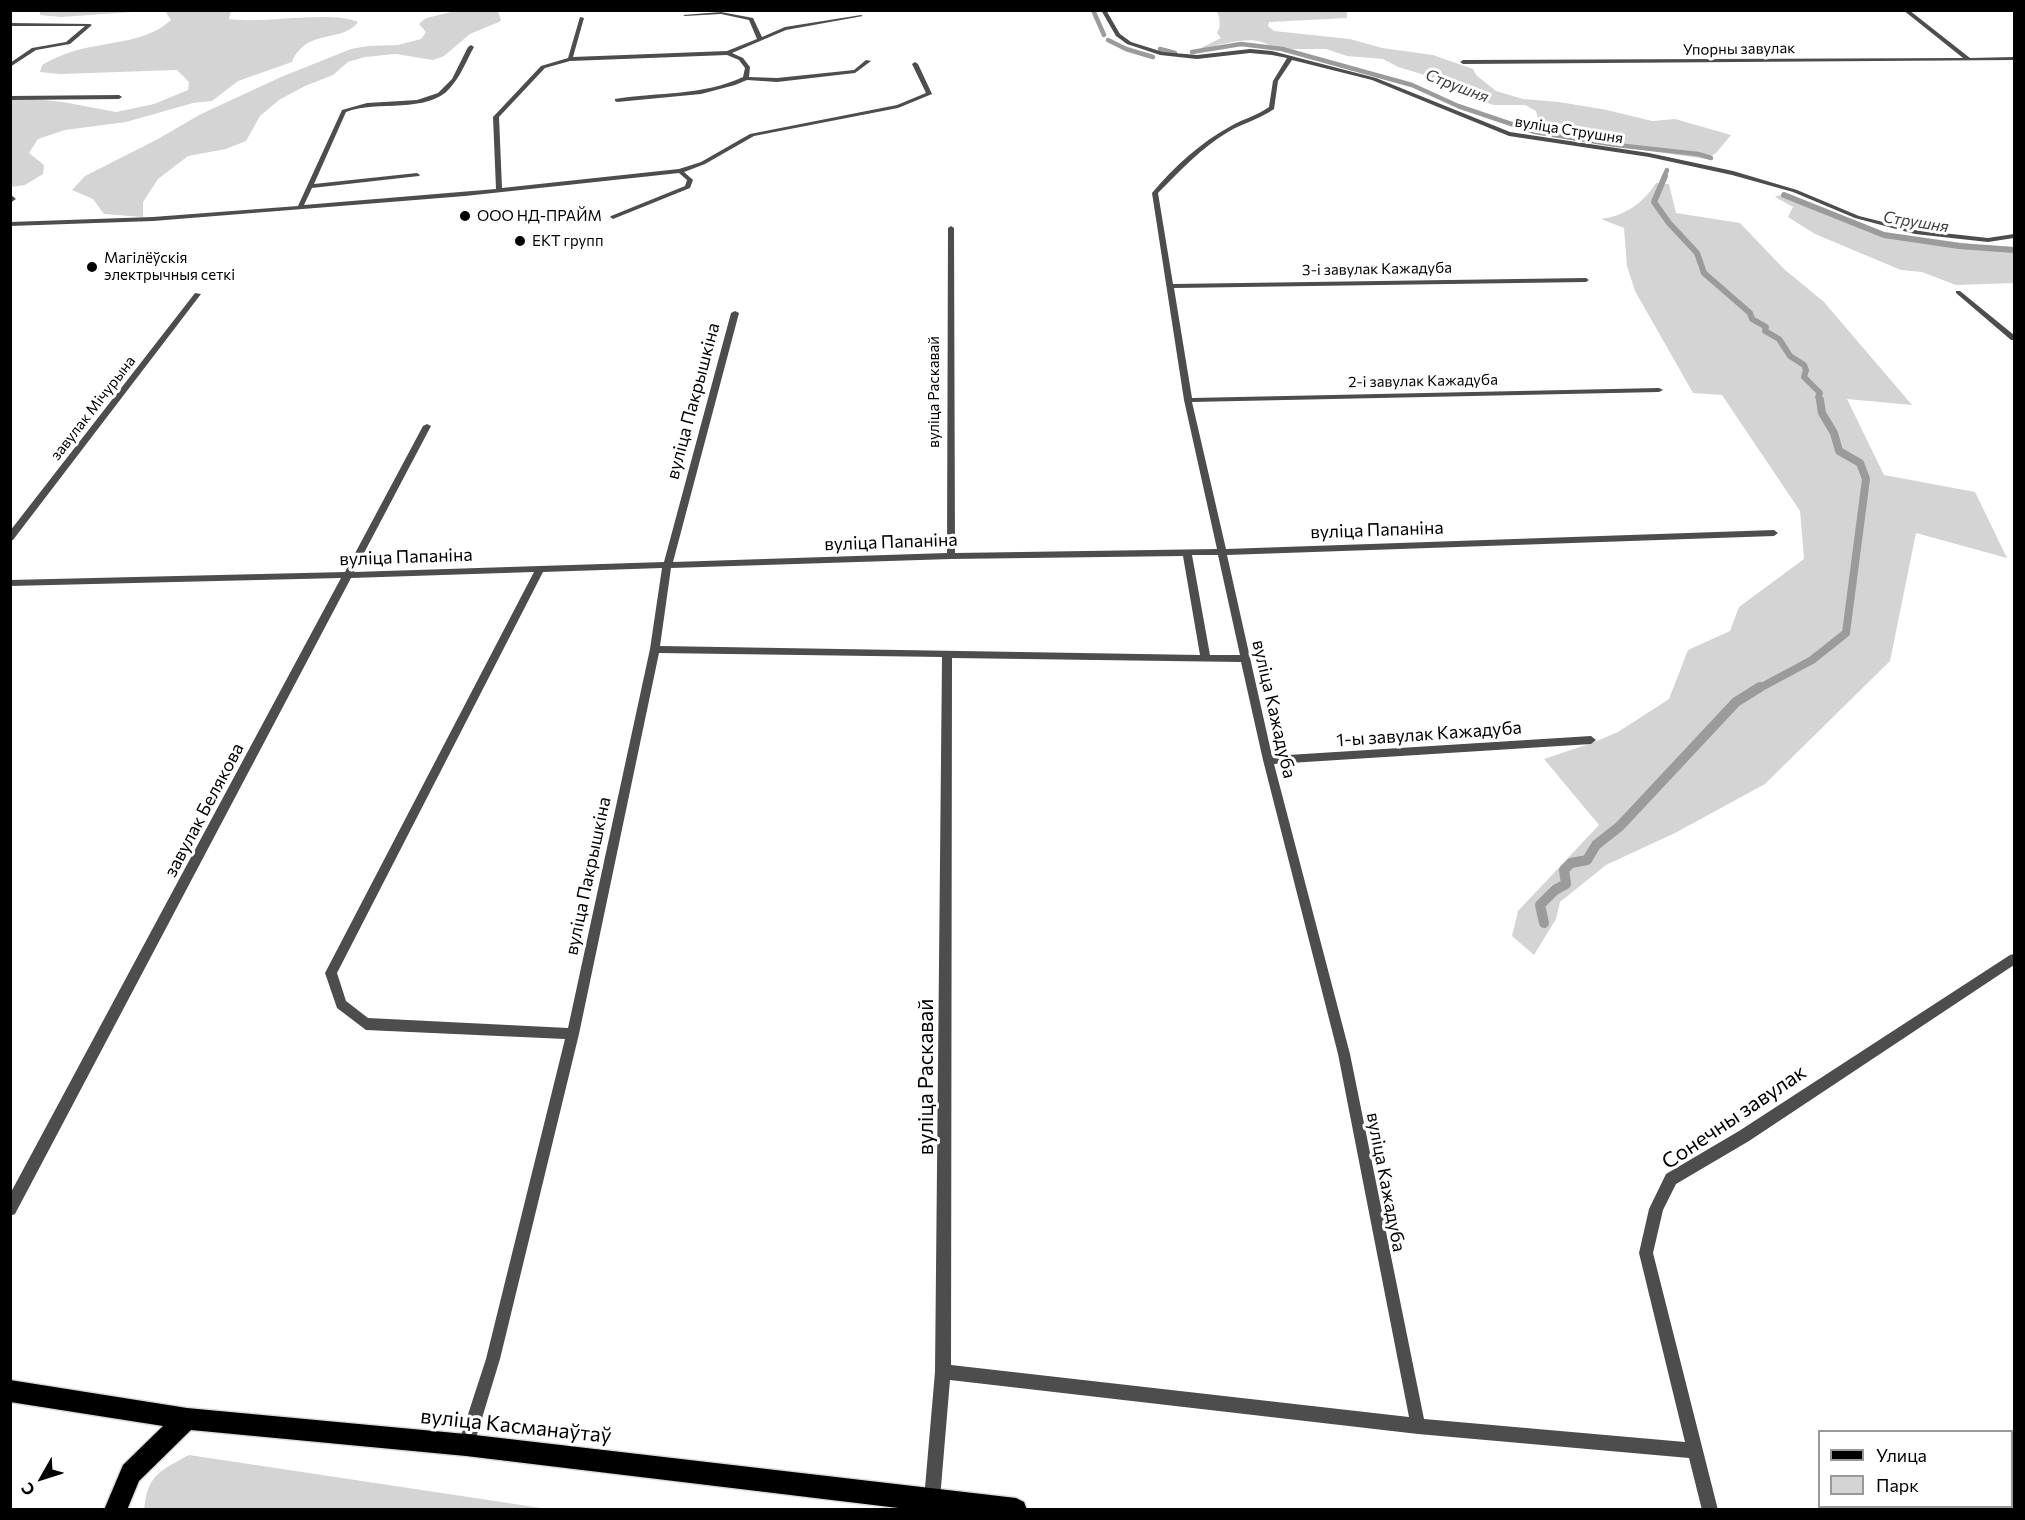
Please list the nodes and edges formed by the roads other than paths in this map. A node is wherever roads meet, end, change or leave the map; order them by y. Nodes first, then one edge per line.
1 (1103, 10) edge
2 (1905, 10) edge
3 (685, 15) dead end
4 (861, 16) dead end
5 (582, 18) dead end
6 (10, 24) edge
7 (760, 39) junction
8 (471, 47) dead end
9 (728, 53) junction
10 (1290, 58) junction
11 (570, 59) junction
12 (1969, 59) junction
13 (2014, 59) edge
14 (868, 61) dead end
15 (1463, 62) dead end
16 (915, 64) dead end
17 (10, 66) edge
18 (746, 78) junction
19 (119, 96) dead end
20 (10, 98) edge
21 (617, 100) dead end
22 (680, 171) junction
23 (417, 175) dead end
24 (311, 186) junction
25 (499, 190) junction
26 (10, 196) edge
27 (10, 201) edge
28 (300, 207) junction
29 (613, 217) dead end
30 (10, 224) edge
31 (951, 228) dead end
32 (2014, 236) edge
33 (1586, 280) dead end
34 (1169, 286) junction
35 (1958, 292) dead end
36 (197, 294) dead end
37 (735, 312) dead end
38 (2014, 338) edge
39 (1659, 390) dead end
40 (1188, 400) junction
41 (427, 426) dead end
42 (1773, 533) dead end
43 (10, 537) edge
44 (1224, 552) junction
45 (1187, 553) junction
46 (951, 556) junction
47 (667, 566) junction
48 (540, 569) junction
49 (348, 576) junction
50 (10, 583) edge
51 (655, 648) junction
52 (947, 655) junction
53 (1206, 659) junction
54 (1245, 659) junction
55 (1591, 740) dead end
56 (1269, 760) junction
57 (2014, 959) edge
58 (573, 1034) junction
59 (10, 1209) edge
60 (943, 1372) junction
61 (10, 1391) edge
62 (187, 1419) junction
63 (1418, 1426) junction
64 (466, 1445) junction
65 (1695, 1451) junction
66 (932, 1499) junction
67 (115, 1509) edge
68 (1016, 1509) edge
69 (1710, 1509) edge

1 - 10 street, вуліца Струшня
2 - 12 street
3 - 7 street
4 - 7 street
5 - 11 street
6 - 17 street
7 - 9 street
8 - 24 street
9 - 11 street
9 - 18 street
10 - 32 street, вуліца Струшня
10 - 34 street, вуліца Кажадуба
11 - 25 street
12 - 13 street, Упорны завулак
12 - 15 street, Упорны завулак
14 - 18 street
16 - 22 street
18 - 21 street
19 - 20 street
22 - 25 street
22 - 29 street
23 - 24 street
24 - 28 street
25 - 28 street
26 - 27 street
28 - 30 street
31 - 46 street, вуліца Раскавай
33 - 34 street, 3-і завулак Кажадуба
34 - 40 street, вуліца Кажадуба
35 - 38 street
36 - 43 street, завулак Мічурына
37 - 47 street, вуліца Пакрышкіна
39 - 40 street, 2-і завулак Кажадуба
40 - 44 street, вуліца Кажадуба
41 - 49 street, завулак Белякова
42 - 44 street, вуліца Папаніна
44 - 45 street, вуліца Папаніна
44 - 54 street, вуліца Кажадуба
45 - 46 street, вуліца Папаніна
45 - 53 street
46 - 47 street, вуліца Папаніна
47 - 48 street, вуліца Папаніна
47 - 51 street, вуліца Пакрышкіна
48 - 49 street, вуліца Папаніна
48 - 58 street
49 - 50 street, вуліца Папаніна
49 - 59 street, завулак Белякова
51 - 52 street
51 - 58 street, вуліца Пакрышкіна
52 - 53 street
52 - 60 street, вуліца Раскавай
53 - 54 street
54 - 56 street, вуліца Кажадуба
55 - 56 street, 1-ы завулак Кажадуба
56 - 63 street, вуліца Кажадуба
57 - 65 street, Сонечны завулак
58 - 64 street, вуліца Пакрышкіна
60 - 63 street
60 - 66 street, вуліца Раскавай
61 - 62 main road, вуліца Касманаўтаў
62 - 64 main road, вуліца Касманаўтаў
62 - 67 main road
63 - 65 street
64 - 66 main road, вуліца Касманаўтаў
65 - 69 street, Сонечны завулак
66 - 68 main road, вуліца Касманаўтаў

